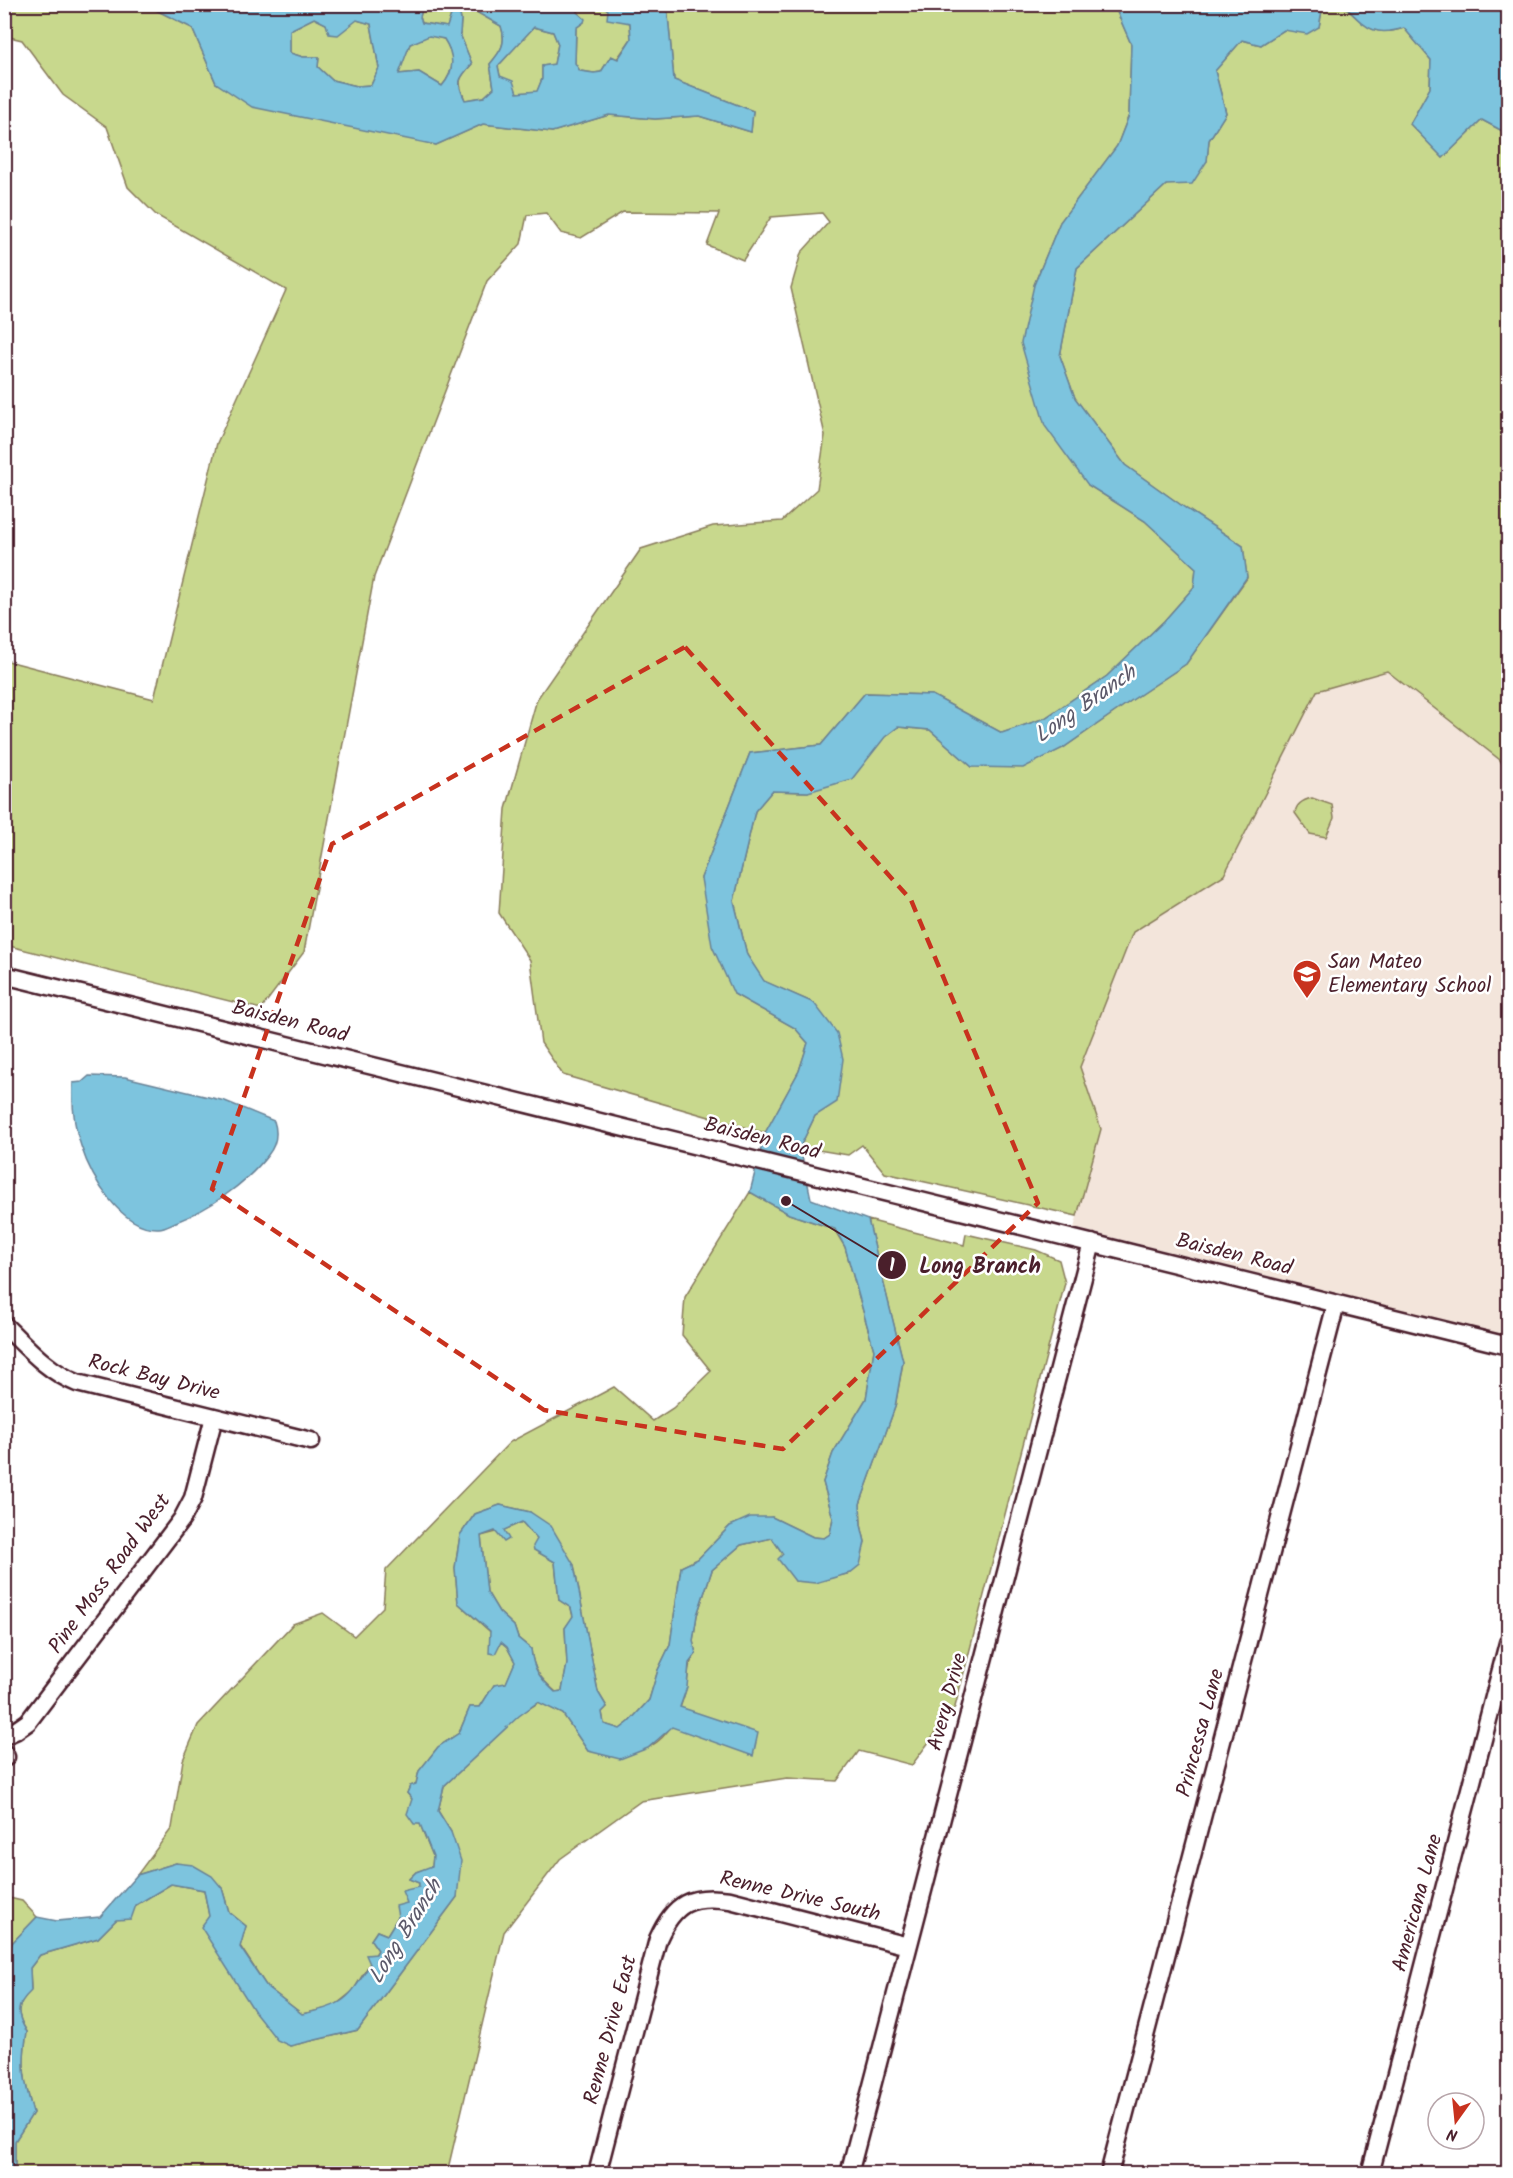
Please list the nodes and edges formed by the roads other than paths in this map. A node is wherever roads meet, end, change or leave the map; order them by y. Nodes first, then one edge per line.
1 (4, 975) edge
2 (1092, 1243) junction
3 (1336, 1304) junction
4 (4, 1325) edge
5 (1509, 1346) edge
6 (214, 1417) junction
7 (311, 1441) dead end
8 (1509, 1643) edge
9 (4, 1736) edge
10 (682, 1905) joint
11 (908, 1946) junction
12 (597, 2174) edge
13 (849, 2174) edge
14 (1109, 2174) edge
15 (1370, 2174) edge

1 - 2 street, Baisden Road
2 - 3 street, Baisden Road
2 - 11 street, Avery Drive
3 - 5 street, Baisden Road
3 - 14 street, Princessa Lane
4 - 6 street, Rock Bay Drive
6 - 7 street, Rock Bay Drive
6 - 9 street, Pine Moss Road West
8 - 15 street, Americana Lane
10 - 11 street, Renne Drive South
10 - 12 street, Renne Drive East
11 - 13 street, Avery Drive

